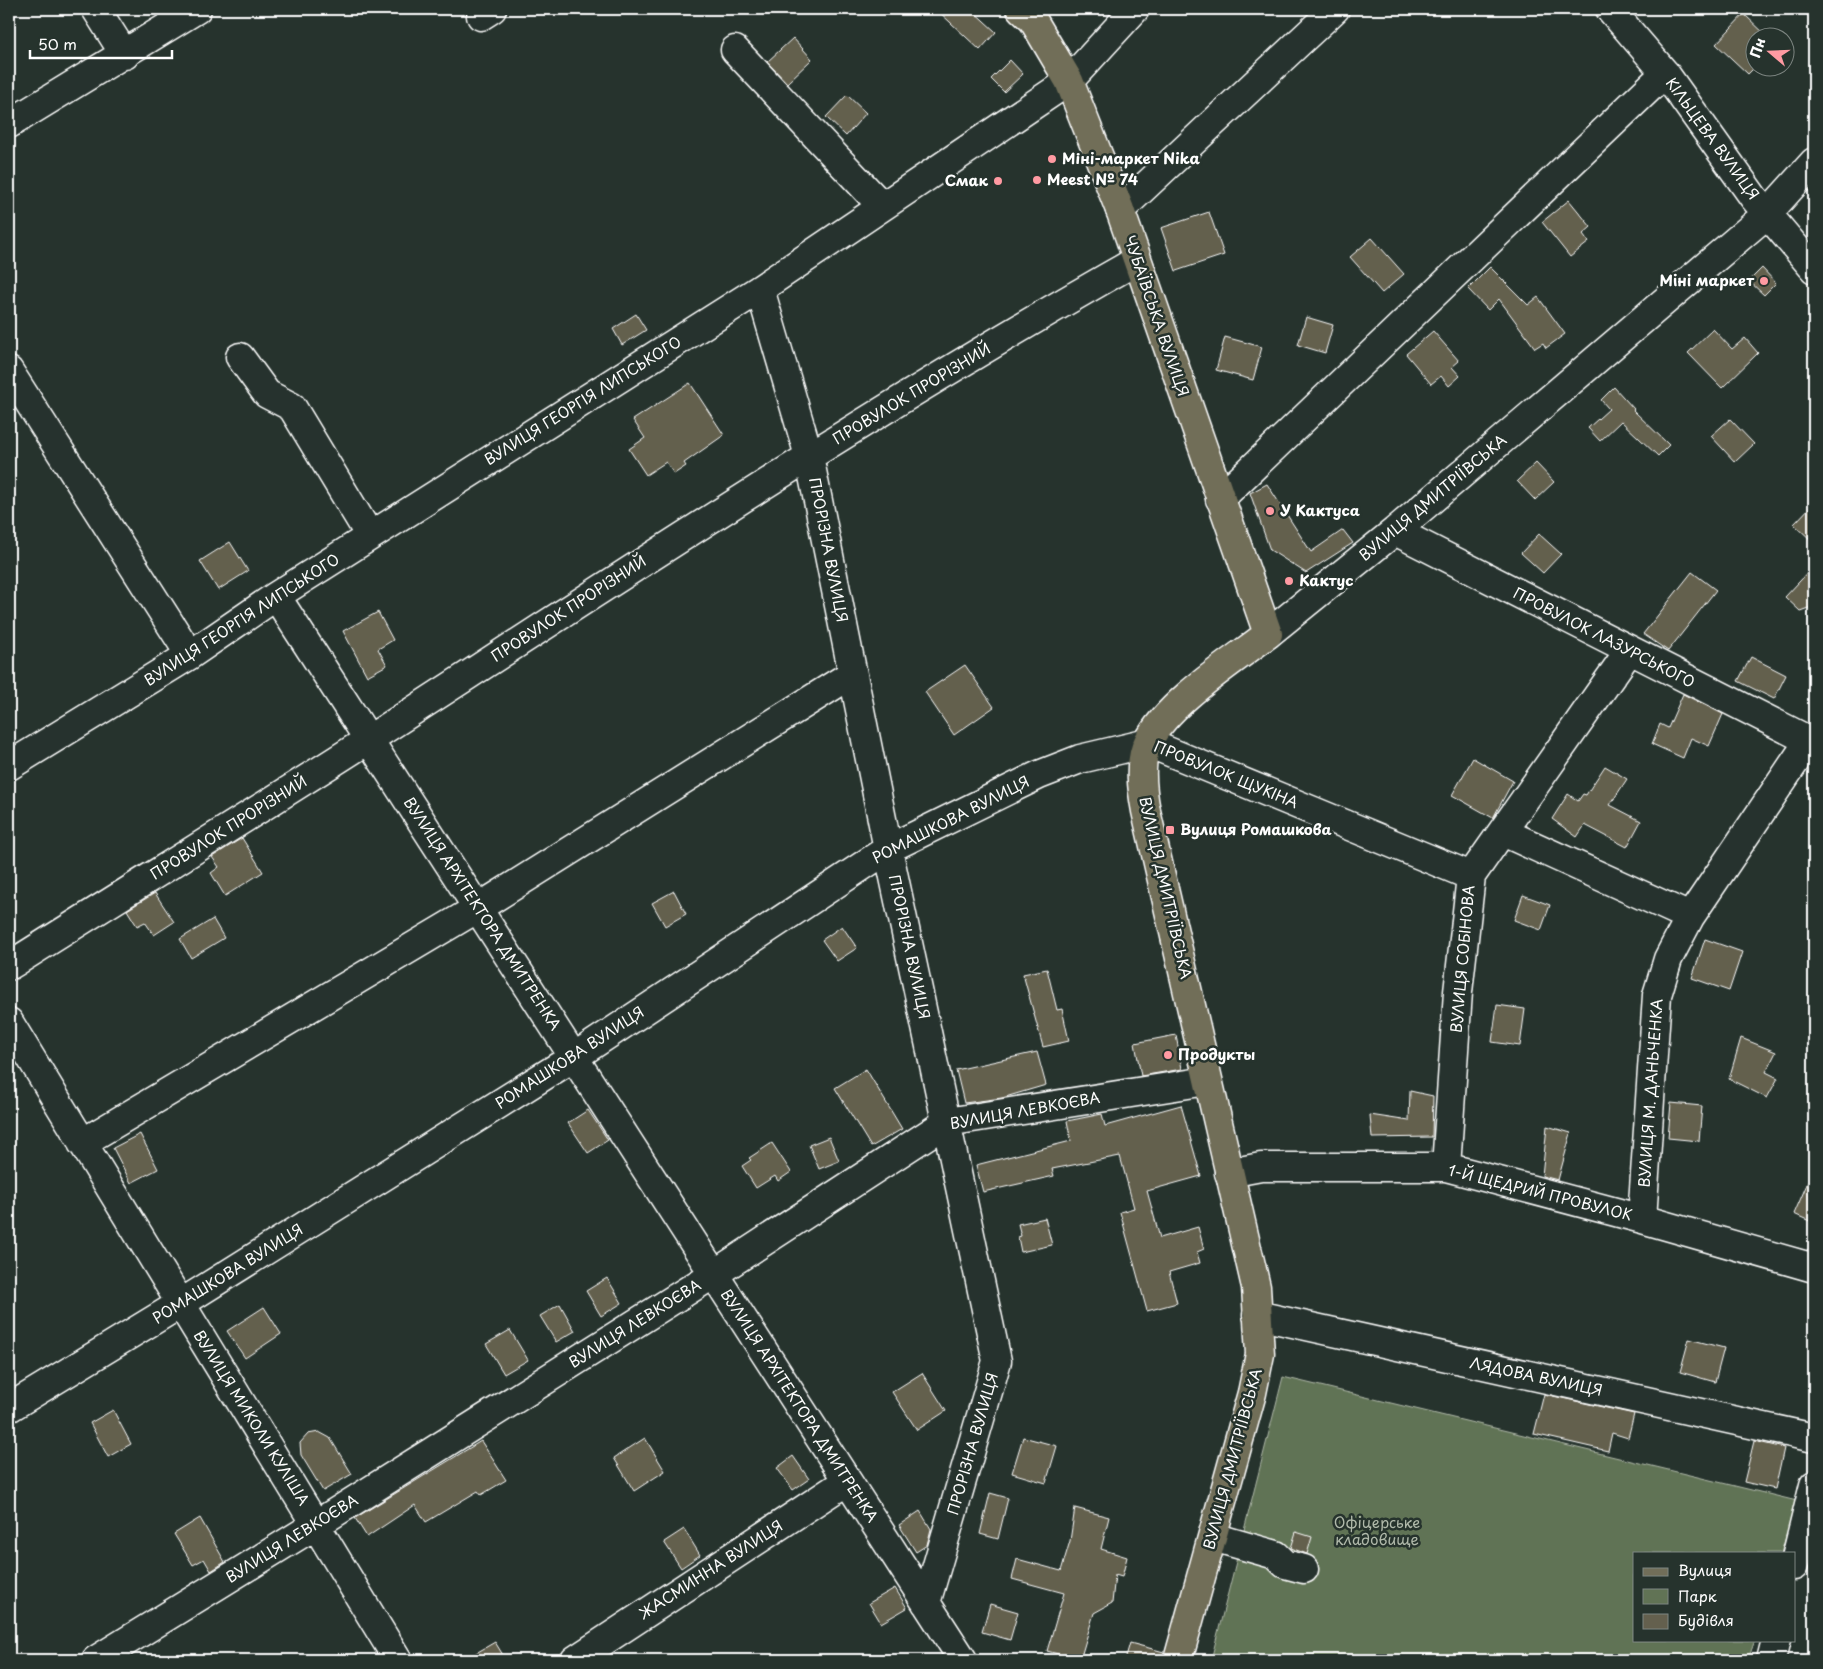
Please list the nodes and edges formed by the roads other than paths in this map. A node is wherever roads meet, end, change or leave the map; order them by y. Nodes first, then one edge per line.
1 (96, 9) edge
2 (197, 9) edge
3 (1021, 9) edge
4 (1136, 9) edge
5 (1335, 9) edge
6 (1610, 9) edge
7 (735, 50) dead end
8 (125, 55) junction
9 (1665, 74) junction
10 (1069, 81) junction
11 (9, 124) edge
12 (1814, 162) edge
13 (882, 206) junction
14 (1120, 210) junction
15 (1767, 214) junction
16 (1136, 261) junction
17 (1814, 269) edge
18 (760, 289) junction
19 (240, 356) dead end
20 (9, 371) edge
21 (809, 456) junction
22 (1220, 499) junction
23 (1395, 531) junction
24 (370, 536) junction
25 (276, 596) junction
26 (1268, 634) junction
27 (1629, 651) junction
28 (190, 655) junction
29 (852, 674) junction
30 (369, 739) junction
31 (1812, 742) edge
32 (1148, 743) junction
33 (9, 766) edge
34 (1503, 832) junction
35 (888, 849) junction
36 (1470, 876) junction
37 (478, 908) junction
38 (1690, 917) junction
39 (9, 966) edge
40 (9, 1022) edge
41 (574, 1057) junction
42 (1208, 1081) junction
43 (947, 1122) junction
44 (82, 1144) junction
45 (1446, 1167) junction
46 (1229, 1172) junction
47 (1642, 1219) junction
48 (1814, 1268) edge
49 (714, 1274) junction
50 (180, 1304) junction
51 (1257, 1315) junction
52 (9, 1408) edge
53 (1814, 1438) edge
54 (847, 1481) junction
55 (1814, 1485) edge
56 (317, 1524) junction
57 (1212, 1537) junction
58 (1796, 1558) edge
59 (1304, 1569) dead end
60 (926, 1603) junction
61 (1776, 1642) edge
62 (96, 1660) edge
63 (398, 1660) edge
64 (575, 1660) edge
65 (963, 1660) edge
66 (1178, 1660) edge
67 (1771, 1660) edge

1 - 8 street
2 - 8 street
3 - 10 main road, ЧУБАЇВСЬКА ВУЛИЦЯ
4 - 10 street, ВУЛИЦЯ ГЕОРГІЯ ЛИПСЬКОГО
5 - 14 street
6 - 9 street, КІЛЬЦЕВА ВУЛИЦЯ
7 - 13 street
8 - 11 street
9 - 15 street, КІЛЬЦЕВА ВУЛИЦЯ
9 - 22 street
10 - 13 street, ВУЛИЦЯ ГЕОРГІЯ ЛИПСЬКОГО
10 - 14 main road, ЧУБАЇВСЬКА ВУЛИЦЯ
12 - 15 street, ВУЛИЦЯ ДМИТРІЇВСЬКА
13 - 18 street, ВУЛИЦЯ ГЕОРГІЯ ЛИПСЬКОГО
14 - 16 main road, ЧУБАЇВСЬКА ВУЛИЦЯ
15 - 17 street, КІЛЬЦЕВА ВУЛИЦЯ
15 - 23 street, ВУЛИЦЯ ДМИТРІЇВСЬКА
16 - 21 street, ПРОВУЛОК ПРОРІЗНИЙ
16 - 22 main road, ЧУБАЇВСЬКА ВУЛИЦЯ
18 - 21 street, ПРОРІЗНА ВУЛИЦЯ
18 - 24 street, ВУЛИЦЯ ГЕОРГІЯ ЛИПСЬКОГО
19 - 24 street
20 - 28 street
21 - 29 street, ПРОРІЗНА ВУЛИЦЯ
21 - 30 street, ПРОВУЛОК ПРОРІЗНИЙ
22 - 26 main road, ЧУБАЇВСЬКА ВУЛИЦЯ
23 - 26 street, ВУЛИЦЯ ДМИТРІЇВСЬКА
23 - 27 street, ПРОВУЛОК ЛАЗУРСЬКОГО
24 - 25 street, ВУЛИЦЯ ГЕОРГІЯ ЛИПСЬКОГО
25 - 28 street, ВУЛИЦЯ ГЕОРГІЯ ЛИПСЬКОГО
25 - 30 street, ВУЛИЦЯ АРХІТЕКТОРА ДМИТРЕНКА
26 - 32 main road, ВУЛИЦЯ ДМИТРІЇВСЬКА
27 - 31 street, ПРОВУЛОК ЛАЗУРСЬКОГО
27 - 34 street, ВУЛИЦЯ СОБІНОВА
28 - 33 street, ВУЛИЦЯ ГЕОРГІЯ ЛИПСЬКОГО
29 - 35 street, ПРОРІЗНА ВУЛИЦЯ
29 - 37 street
30 - 37 street, ВУЛИЦЯ АРХІТЕКТОРА ДМИТРЕНКА
30 - 39 street, ПРОВУЛОК ПРОРІЗНИЙ
31 - 38 street, ВУЛИЦЯ М. ДАНЬЧЕНКА
32 - 35 street, РОМАШКОВА ВУЛИЦЯ
32 - 36 street, ПРОВУЛОК ЩУКІНА
32 - 42 main road, ВУЛИЦЯ ДМИТРІЇВСЬКА
34 - 36 street, ВУЛИЦЯ СОБІНОВА
34 - 38 street
35 - 41 street, РОМАШКОВА ВУЛИЦЯ
35 - 43 street, ПРОРІЗНА ВУЛИЦЯ
36 - 45 street, ВУЛИЦЯ СОБІНОВА
37 - 41 street, ВУЛИЦЯ АРХІТЕКТОРА ДМИТРЕНКА
37 - 44 street
38 - 47 street, ВУЛИЦЯ М. ДАНЬЧЕНКА
40 - 44 street, ВУЛИЦЯ МИКОЛИ КУЛІША
41 - 49 street, ВУЛИЦЯ АРХІТЕКТОРА ДМИТРЕНКА
41 - 50 street, РОМАШКОВА ВУЛИЦЯ
42 - 43 street, ВУЛИЦЯ ЛЕВКОЄВА
42 - 46 main road, ВУЛИЦЯ ДМИТРІЇВСЬКА
43 - 49 street, ВУЛИЦЯ ЛЕВКОЄВА
43 - 60 street, ПРОРІЗНА ВУЛИЦЯ
44 - 50 street, ВУЛИЦЯ МИКОЛИ КУЛІША
45 - 46 street, 1-Й ЩЕДРИЙ ПРОВУЛОК
45 - 47 street, 1-Й ЩЕДРИЙ ПРОВУЛОК
46 - 51 main road, ВУЛИЦЯ ДМИТРІЇВСЬКА
47 - 48 street, 1-Й ЩЕДРИЙ ПРОВУЛОК
49 - 54 street, ВУЛИЦЯ АРХІТЕКТОРА ДМИТРЕНКА
49 - 56 street, ВУЛИЦЯ ЛЕВКОЄВА
50 - 52 street, РОМАШКОВА ВУЛИЦЯ
50 - 56 street, ВУЛИЦЯ МИКОЛИ КУЛІША
51 - 53 street, ЛЯДОВА ВУЛИЦЯ
51 - 57 main road, ВУЛИЦЯ ДМИТРІЇВСЬКА
54 - 60 street, ВУЛИЦЯ АРХІТЕКТОРА ДМИТРЕНКА
54 - 64 street, ЖАСМИННА ВУЛИЦЯ
55 - 58 street
56 - 62 street, ВУЛИЦЯ ЛЕВКОЄВА
56 - 63 street, ВУЛИЦЯ МИКОЛИ КУЛІША
57 - 59 street
57 - 66 main road, ВУЛИЦЯ ДМИТРІЇВСЬКА
60 - 65 street, ВУЛИЦЯ АРХІТЕКТОРА ДМИТРЕНКА
61 - 67 street

